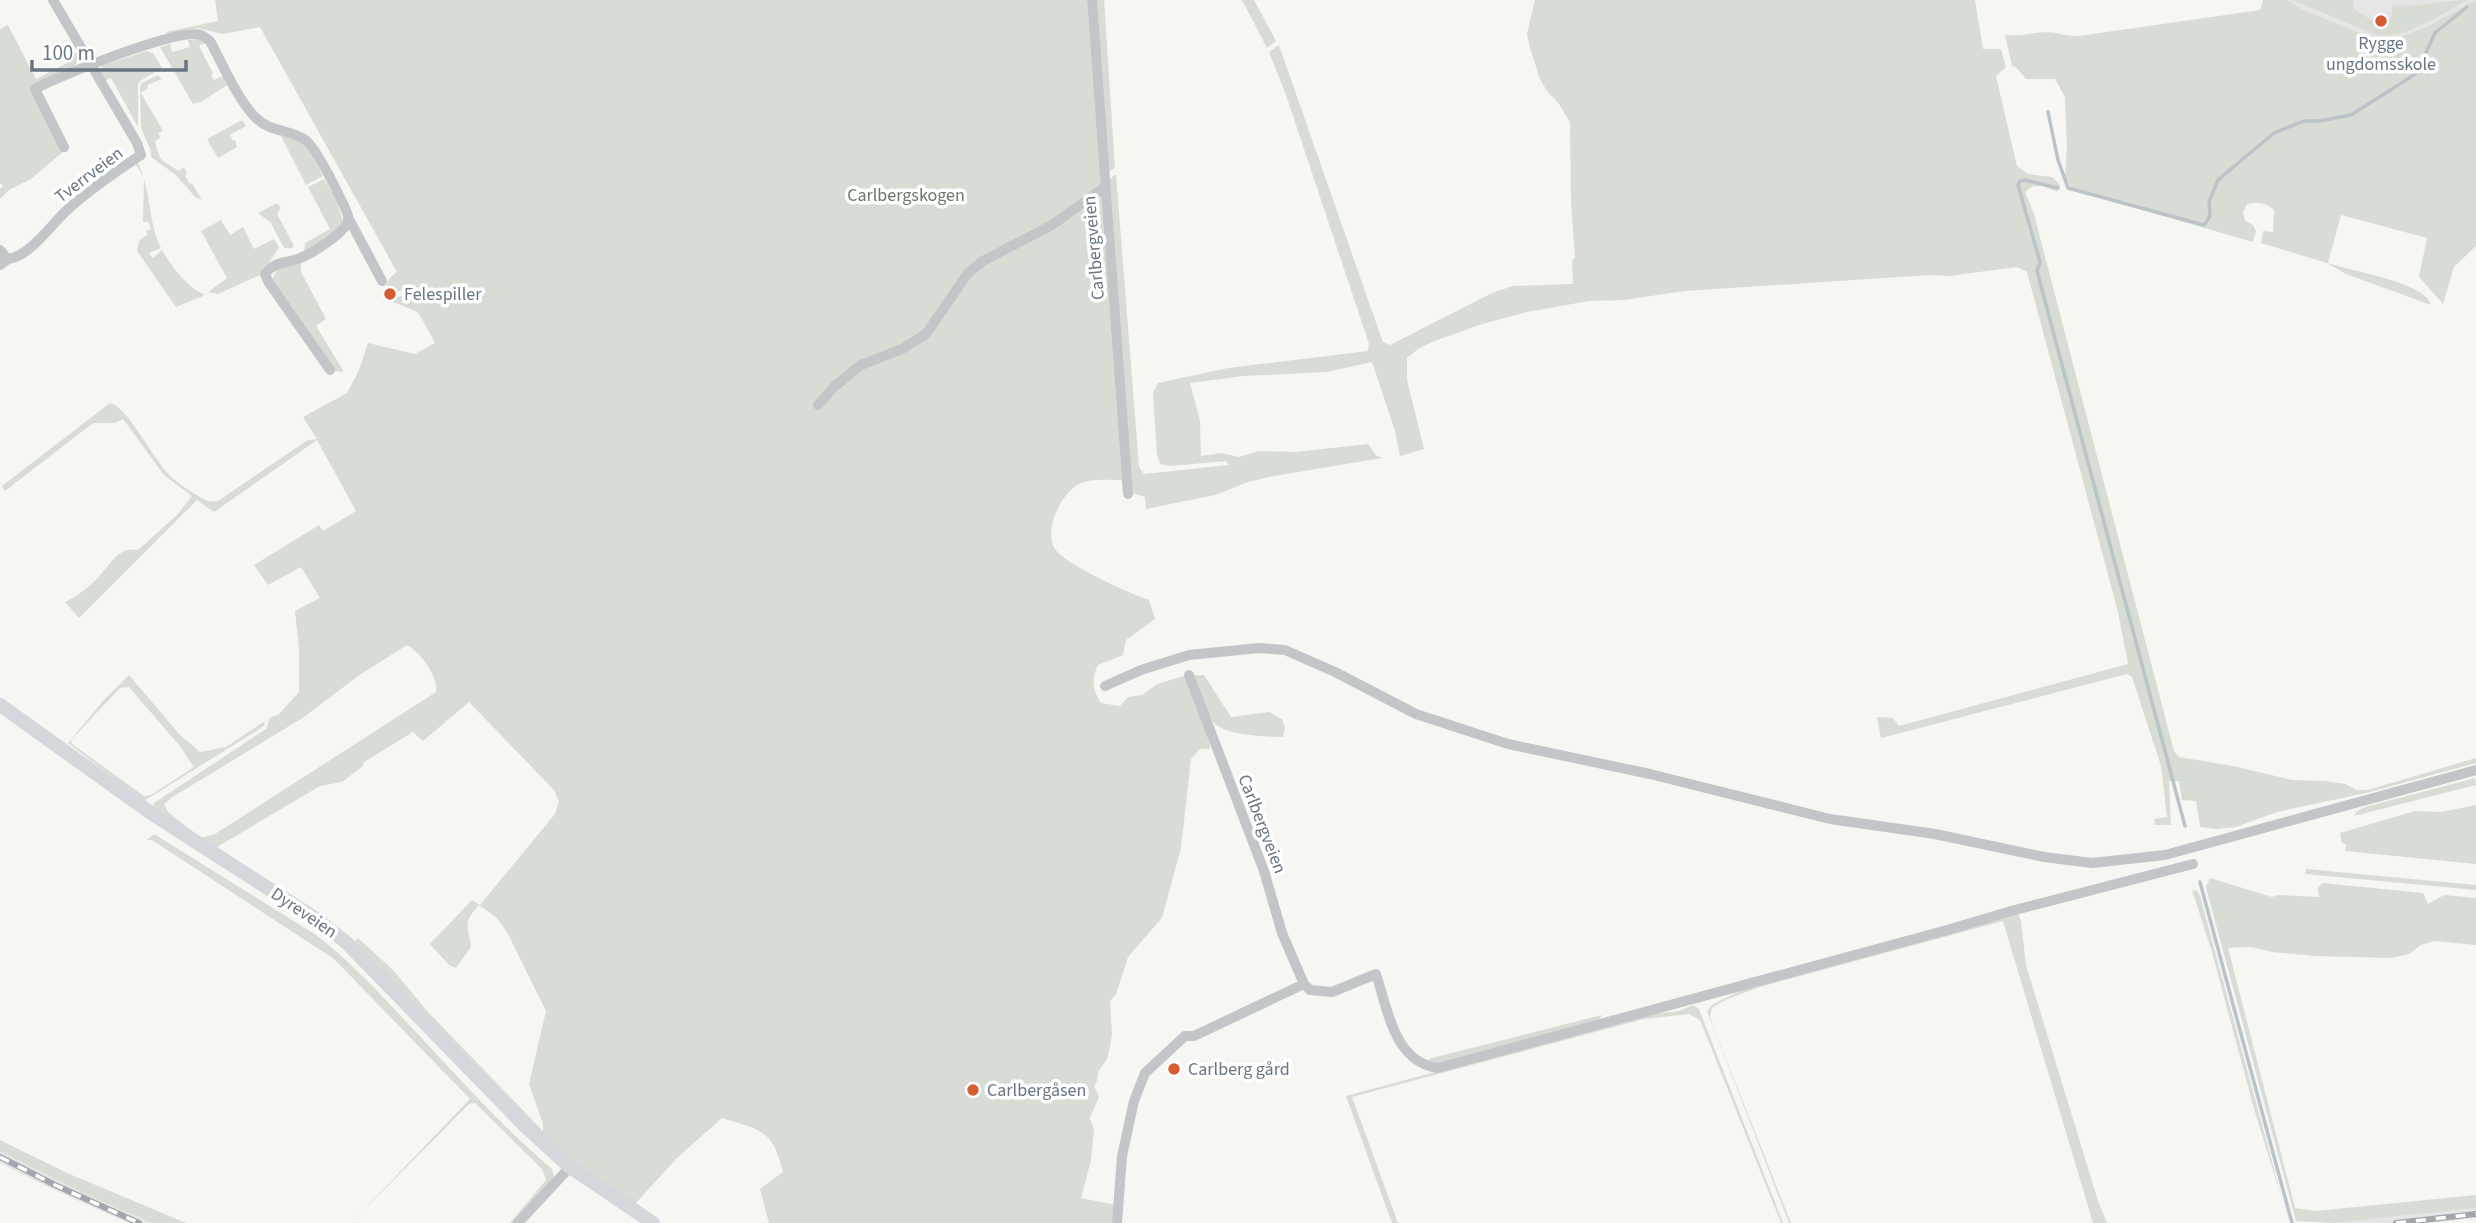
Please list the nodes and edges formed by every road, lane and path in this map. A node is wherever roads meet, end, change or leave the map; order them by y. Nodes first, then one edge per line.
1 (53, 0) edge
2 (1092, 0) edge
3 (89, 64) junction
4 (64, 147) dead end
5 (1105, 187) junction
6 (349, 219) junction
7 (0, 250) edge
8 (4, 262) edge
9 (382, 281) dead end
10 (330, 370) dead end
11 (818, 405) dead end
12 (1128, 494) dead end
13 (1189, 675) dead end
14 (1105, 686) dead end
15 (0, 705) edge
16 (2476, 770) edge
17 (2193, 864) dead end
18 (1304, 984) junction
19 (570, 1167) junction
20 (518, 1223) edge
21 (653, 1223) edge
22 (1117, 1223) edge

1 - 3 street, Tverrveien
2 - 5 street, Carlbergveien
3 - 4 street
3 - 6 street
3 - 8 street, Tverrveien
5 - 11 street
5 - 12 street, Carlbergveien
6 - 9 street
6 - 10 street
7 - 8 street
13 - 18 street, Carlbergveien
14 - 16 street
15 - 19 main road, Dyreveien
17 - 18 street
18 - 22 street
19 - 20 street
19 - 21 main road, Dyreveien

